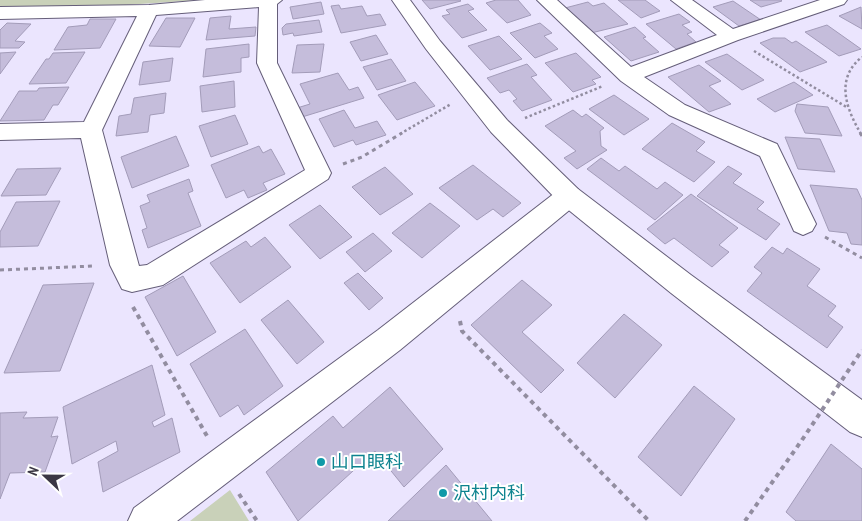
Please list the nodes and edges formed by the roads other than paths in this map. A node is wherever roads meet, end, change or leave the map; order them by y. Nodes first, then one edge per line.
1 (271, 0) edge
2 (401, 0) edge
3 (546, 0) edge
4 (680, 0) edge
5 (823, 2) edge
6 (149, 10) junction
7 (0, 12) edge
8 (731, 36) junction
9 (628, 76) junction
10 (91, 130) junction
11 (0, 132) edge
12 (569, 196) junction
13 (803, 224) road end
14 (862, 420) edge
15 (147, 521) edge

1 - 6 street
1 - 10 street
2 - 12 street
3 - 9 street
4 - 8 street
5 - 8 street
6 - 7 street
6 - 10 street
8 - 9 street
9 - 13 street
10 - 11 street
12 - 14 street
12 - 15 street

